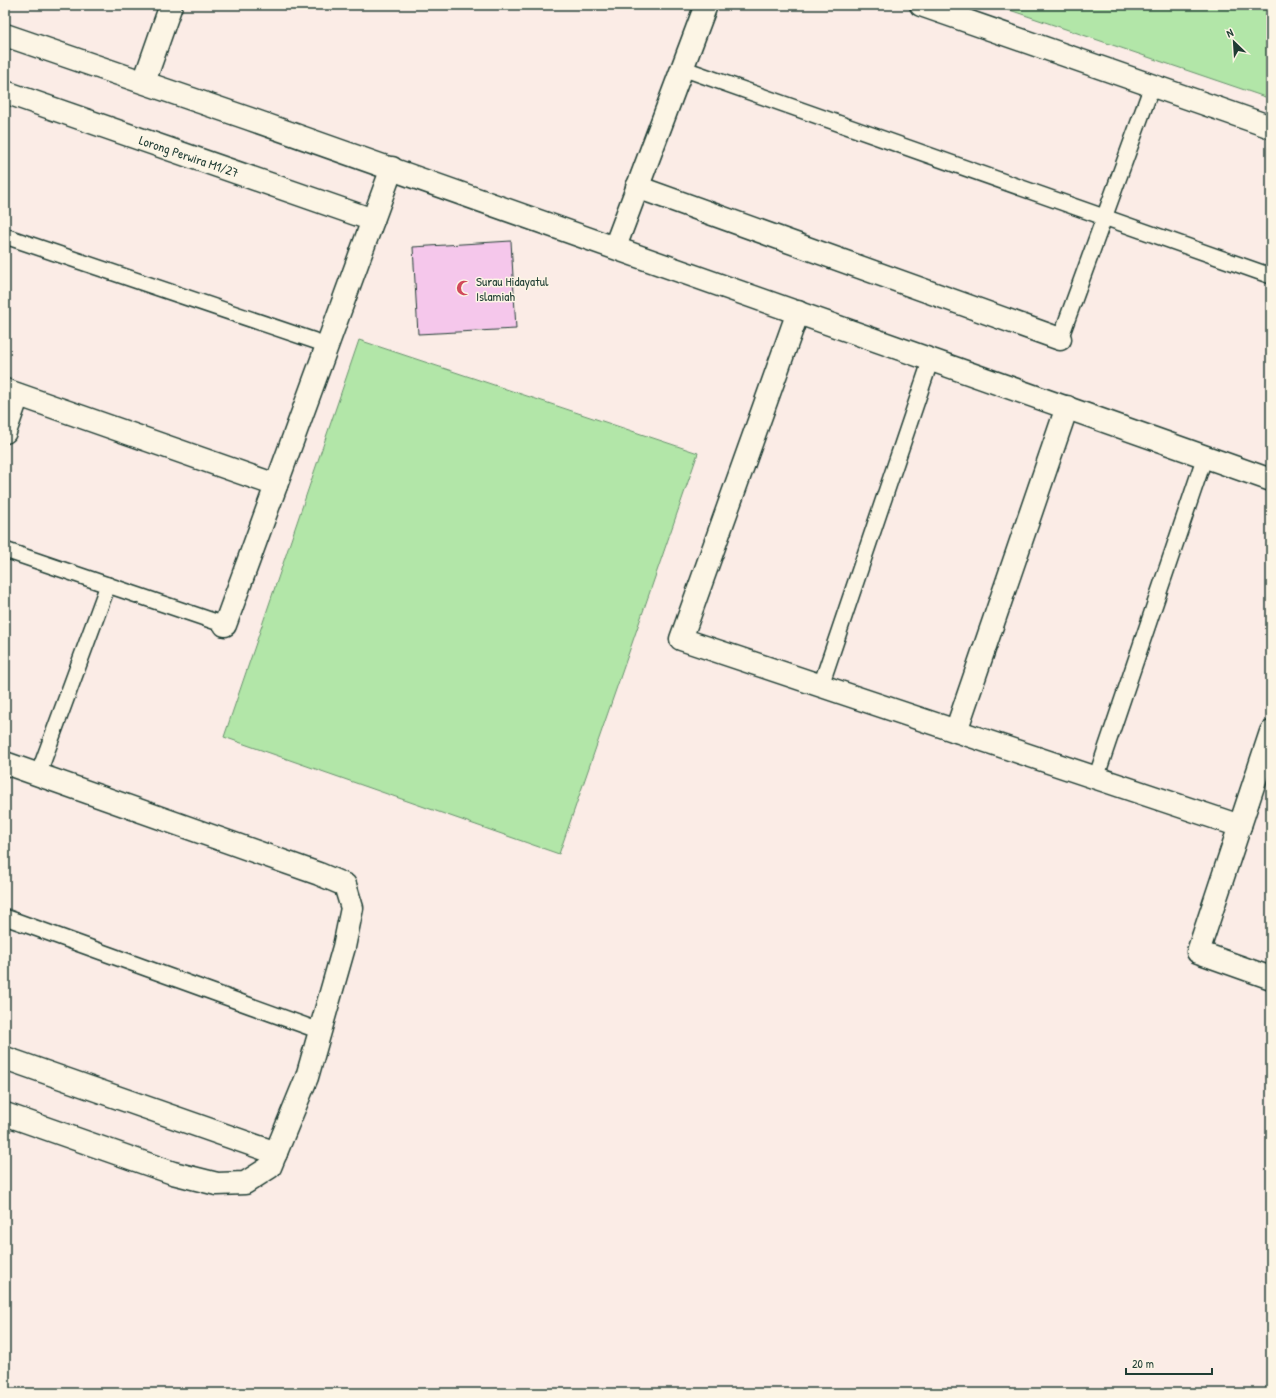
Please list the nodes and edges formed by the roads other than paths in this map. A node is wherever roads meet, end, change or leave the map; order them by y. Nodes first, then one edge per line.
1 (171, 5) edge
2 (706, 5) edge
3 (921, 5) edge
4 (5, 35) edge
5 (682, 68) junction
6 (144, 82) junction
7 (1152, 86) junction
8 (5, 92) edge
9 (1271, 127) edge
10 (392, 168) junction
11 (638, 187) junction
12 (1104, 218) junction
13 (373, 220) junction
14 (5, 236) edge
15 (615, 247) junction
16 (1271, 276) edge
17 (798, 312) junction
18 (1060, 339) joint
19 (327, 345) junction
20 (931, 359) junction
21 (12, 393) edge
22 (1067, 407) junction
23 (5, 432) edge
24 (1205, 456) junction
25 (1271, 480) edge
26 (276, 485) junction
27 (5, 550) edge
28 (108, 585) junction
29 (226, 625) joint
30 (821, 686) junction
31 (956, 731) junction
32 (1271, 732) edge
33 (5, 763) edge
34 (38, 775) junction
35 (1096, 778) junction
36 (1240, 826) junction
37 (5, 917) edge
38 (1271, 978) edge
39 (320, 1031) junction
40 (5, 1058) edge
41 (5, 1114) edge
42 (276, 1153) junction

1 - 6 street
2 - 5 street
3 - 7 street
4 - 6 street
5 - 11 street
5 - 12 lane
6 - 10 street
7 - 9 street
7 - 12 lane
8 - 13 street, Lorong Perwira M1/27
10 - 13 street
10 - 15 street
11 - 15 street
11 - 18 street
12 - 16 lane
12 - 18 lane
13 - 19 street
14 - 19 lane
15 - 17 street
17 - 20 street
17 - 30 street
19 - 26 street
20 - 22 street
20 - 30 lane
21 - 23 street
21 - 26 street
22 - 24 street
22 - 31 street
24 - 25 street
24 - 35 lane
26 - 29 street
27 - 28 lane
28 - 29 lane
28 - 34 lane
30 - 31 street
31 - 35 street
32 - 36 street
33 - 34 street
34 - 39 street
35 - 36 street
36 - 38 street
37 - 39 lane
39 - 42 street
40 - 42 street
41 - 42 street

